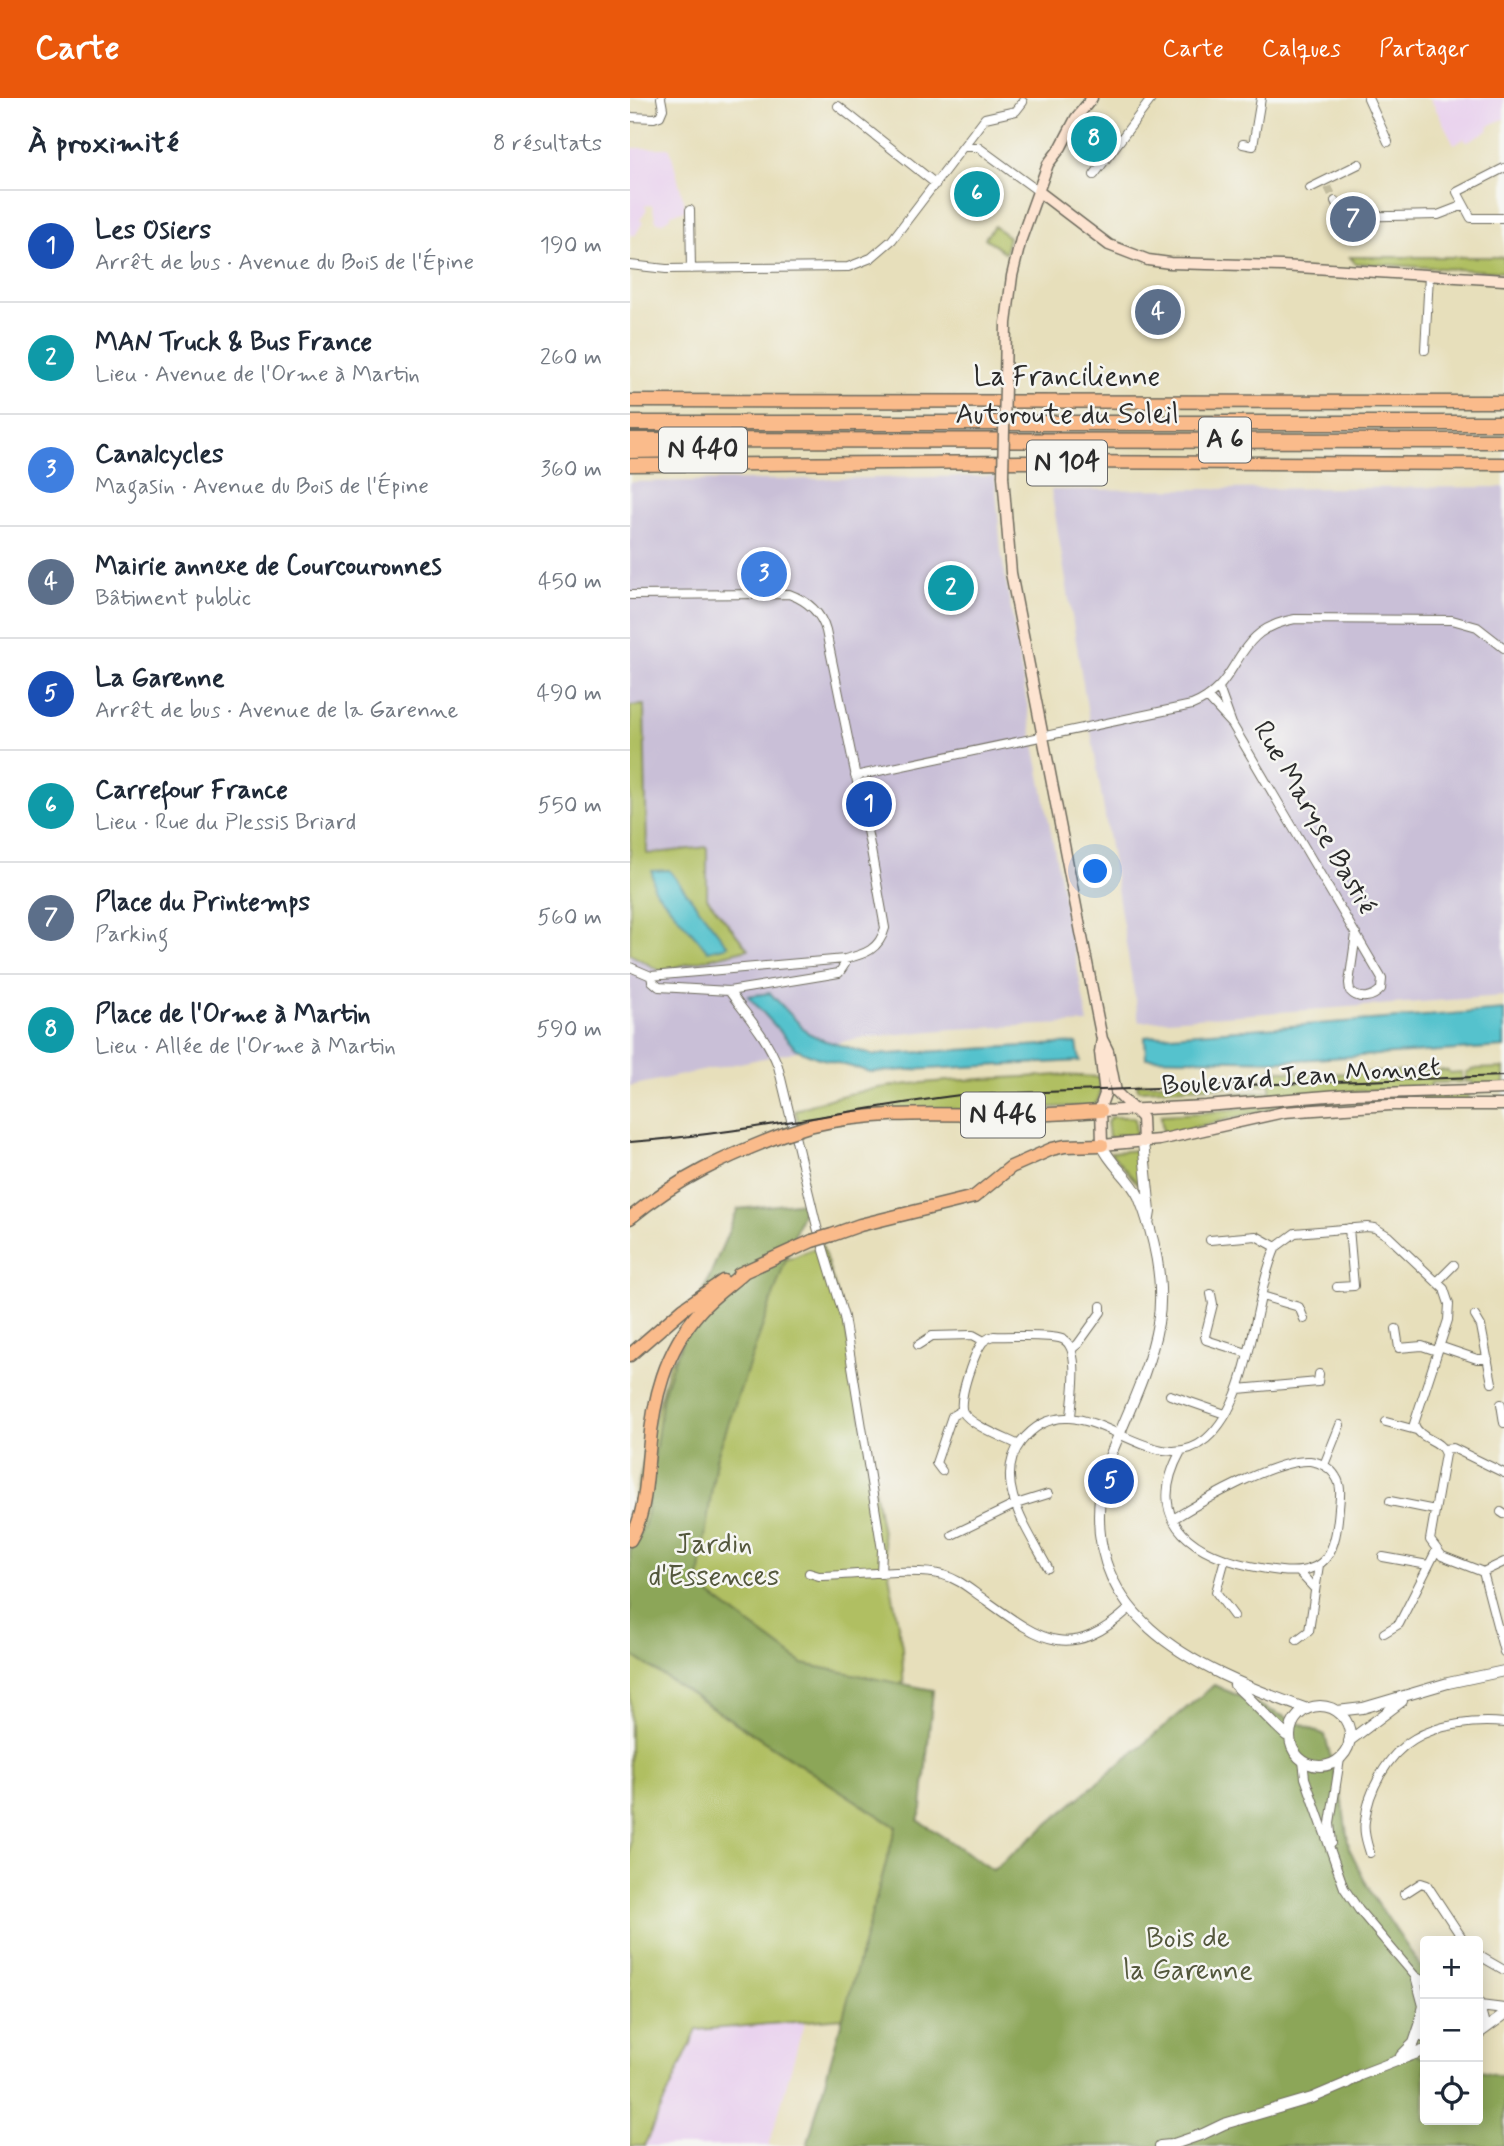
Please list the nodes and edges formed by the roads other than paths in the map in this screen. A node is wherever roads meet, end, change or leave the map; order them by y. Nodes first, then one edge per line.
1 (661, 98) edge
2 (1092, 98) edge
3 (1152, 98) edge
4 (1261, 98) edge
5 (1368, 98) edge
6 (1023, 102) dead end
7 (838, 106) dead end
8 (630, 117) edge
9 (1388, 142) dead end
10 (1243, 144) dead end
11 (965, 147) junction
12 (1359, 164) dead end
13 (1504, 168) edge
14 (1094, 176) dead end
15 (936, 184) junction
16 (1310, 188) dead end
17 (1038, 191) junction
18 (1335, 201) tunnel mouth
19 (1464, 205) junction
20 (691, 210) dead end
21 (1504, 218) edge
22 (630, 265) edge
23 (691, 269) junction
24 (1429, 275) junction
25 (1504, 280) edge
26 (1425, 350) dead end
27 (630, 401) edge
28 (1504, 402) edge
29 (630, 423) edge
30 (1504, 423) edge
31 (630, 440) edge
32 (1504, 441) edge
33 (775, 442) junction
34 (630, 451) edge
35 (1504, 464) edge
36 (630, 465) edge
37 (630, 595) edge
38 (1504, 648) edge
39 (1219, 688) junction
40 (1208, 698) junction
41 (1233, 724) junction
42 (1044, 737) junction
43 (855, 776) junction
44 (1356, 934) junction
45 (845, 959) junction
46 (630, 968) edge
47 (651, 976) junction
48 (729, 991) junction
49 (1102, 1039) junction
50 (1504, 1088) edge
51 (1504, 1104) edge
52 (1135, 1110) junction
53 (1101, 1111) junction
54 (1143, 1142) junction
55 (1102, 1145) junction
56 (632, 1216) edge
57 (1148, 1225) junction
58 (1349, 1228) junction
59 (1210, 1240) dead end
60 (1276, 1247) junction
61 (1454, 1265) dead end
62 (745, 1271) junction
63 (1437, 1282) junction
64 (1337, 1287) dead end
65 (1212, 1294) dead end
66 (1262, 1296) junction
67 (1101, 1306) dead end
68 (1475, 1316) dead end
69 (1304, 1319) dead end
70 (1396, 1329) dead end
71 (984, 1341) junction
72 (918, 1345) dead end
73 (1072, 1349) junction
74 (1438, 1349) junction
75 (1247, 1353) junction
76 (630, 1355) edge
77 (1488, 1359) junction
78 (1319, 1374) dead end
79 (1492, 1383) dead end
80 (1238, 1389) junction
81 (1170, 1395) dead end
82 (1501, 1404) dead end
83 (962, 1410) junction
84 (1225, 1414) junction
85 (1071, 1418) junction
86 (1385, 1422) dead end
87 (1504, 1423) edge
88 (1340, 1425) dead end
89 (1416, 1430) junction
90 (1119, 1434) junction
91 (1019, 1445) junction
92 (1444, 1449) junction
93 (1163, 1451) junction
94 (1181, 1451) junction
95 (1324, 1465) junction
96 (1170, 1470) junction
97 (942, 1471) dead end
98 (1504, 1473) edge
99 (1048, 1494) dead end
100 (1390, 1502) dead end
101 (1016, 1504) junction
102 (1435, 1510) junction
103 (1173, 1519) junction
104 (952, 1535) dead end
105 (630, 1540) edge
106 (1436, 1551) junction
107 (1383, 1557) dead end
108 (1224, 1559) junction
109 (1504, 1562) edge
110 (1319, 1565) junction
111 (1428, 1565) junction
112 (1048, 1568) dead end
113 (1299, 1572) junction
114 (1483, 1572) junction
115 (809, 1573) dead end
116 (881, 1574) junction
117 (1315, 1589) junction
118 (1130, 1608) junction
119 (1234, 1616) dead end
120 (1384, 1633) dead end
121 (1297, 1640) dead end
122 (1504, 1652) edge
123 (1504, 1671) edge
124 (1230, 1680) junction
125 (1409, 1696) junction
126 (1307, 1709) junction
127 (1337, 1712) junction
128 (1504, 1723) edge
129 (1290, 1735) junction
130 (1349, 1741) junction
131 (1340, 1759) junction
132 (1303, 1761) junction
133 (1370, 1853) dead end
134 (1334, 1863) junction
135 (1404, 1894) dead end
136 (1461, 1936) edge
137 (1483, 1958) edge
138 (1504, 1970) edge
139 (1415, 1976) junction
140 (1420, 1979) edge
141 (1422, 1999) edge
142 (1483, 2005) edge
143 (1504, 2009) edge
144 (1504, 2015) edge
145 (1420, 2025) edge
146 (1483, 2032) edge
147 (1420, 2052) edge
148 (1376, 2068) junction
149 (1160, 2146) edge

1 - 8 street
2 - 17 main road
3 - 14 street
4 - 10 street
5 - 9 street
6 - 11 street
7 - 15 street
11 - 15 street
11 - 17 street
12 - 16 street
13 - 19 street
15 - 23 street
17 - 24 main road
17 - 42 main road, bridge
18 - 19 street
19 - 21 street
20 - 23 street
22 - 23 street
24 - 25 main road
24 - 26 street
27 - 28 highway, La Francilienne / N 104
29 - 30 highway, Autoroute du Soleil / A 6
31 - 33 highway, Autoroute du Soleil / A 6
32 - 33 highway, Autoroute du Soleil / A 6
33 - 34 highway, N 440
35 - 36 highway, N 104
37 - 43 street
38 - 39 street
39 - 40 street
39 - 41 street, Rue Maryse Bastié
40 - 41 street, Rue Maryse Bastié
40 - 42 street
41 - 44 street, Rue Maryse Bastié
42 - 43 street
42 - 49 main road
43 - 45 street
44 - 44 street, Rue Maryse Bastié
45 - 47 street
45 - 48 street
46 - 47 street
47 - 48 street
48 - 116 street
49 - 52 main road
49 - 53 main road
50 - 52 main road, Boulevard Jean Monnet
51 - 54 main road
52 - 53 main road, Boulevard Jean Monnet
52 - 54 main road
53 - 55 main road
53 - 56 highway, N 446, bridge
54 - 55 main road
54 - 57 street
55 - 57 street
55 - 62 highway, N 446, bridge
57 - 90 street
58 - 60 street
58 - 63 street
58 - 64 street
59 - 60 street
60 - 66 street
61 - 63 street
62 - 76 highway, N 446
62 - 105 highway
63 - 74 street
65 - 75 street
66 - 69 street
66 - 75 street
67 - 73 street
68 - 77 street
70 - 74 street
71 - 72 street
71 - 73 street
71 - 83 street
73 - 85 street
74 - 77 street
74 - 89 street
75 - 80 street
77 - 79 street
78 - 80 street
80 - 84 street
81 - 84 street
82 - 87 street
83 - 91 street
83 - 97 street
84 - 94 street
85 - 90 street
85 - 91 street
86 - 89 street
88 - 95 street
89 - 92 street
90 - 93 street
90 - 118 street
91 - 101 street
92 - 98 street
92 - 102 street
93 - 94 street
93 - 96 street
94 - 96 street
95 - 103 street
95 - 110 street
96 - 103 street
99 - 101 street
100 - 102 street
101 - 104 street
101 - 112 street
102 - 106 street
103 - 108 street
106 - 111 street
106 - 114 street
107 - 111 street
108 - 113 street
108 - 119 street
109 - 114 street
110 - 113 street
110 - 117 street
111 - 120 street
113 - 117 street
114 - 122 street
115 - 116 street
116 - 118 street
117 - 121 street
118 - 124 street
123 - 125 street
124 - 126 street
124 - 129 street
125 - 127 street
125 - 130 street
126 - 127 street
126 - 129 street
127 - 130 street
128 - 133 street
129 - 132 street
130 - 131 street
131 - 132 street
131 - 134 street
132 - 134 street
134 - 139 street
135 - 136 street
137 - 138 street
139 - 140 street
139 - 141 street
142 - 143 street
144 - 146 street
145 - 148 street
147 - 148 street
148 - 149 street

